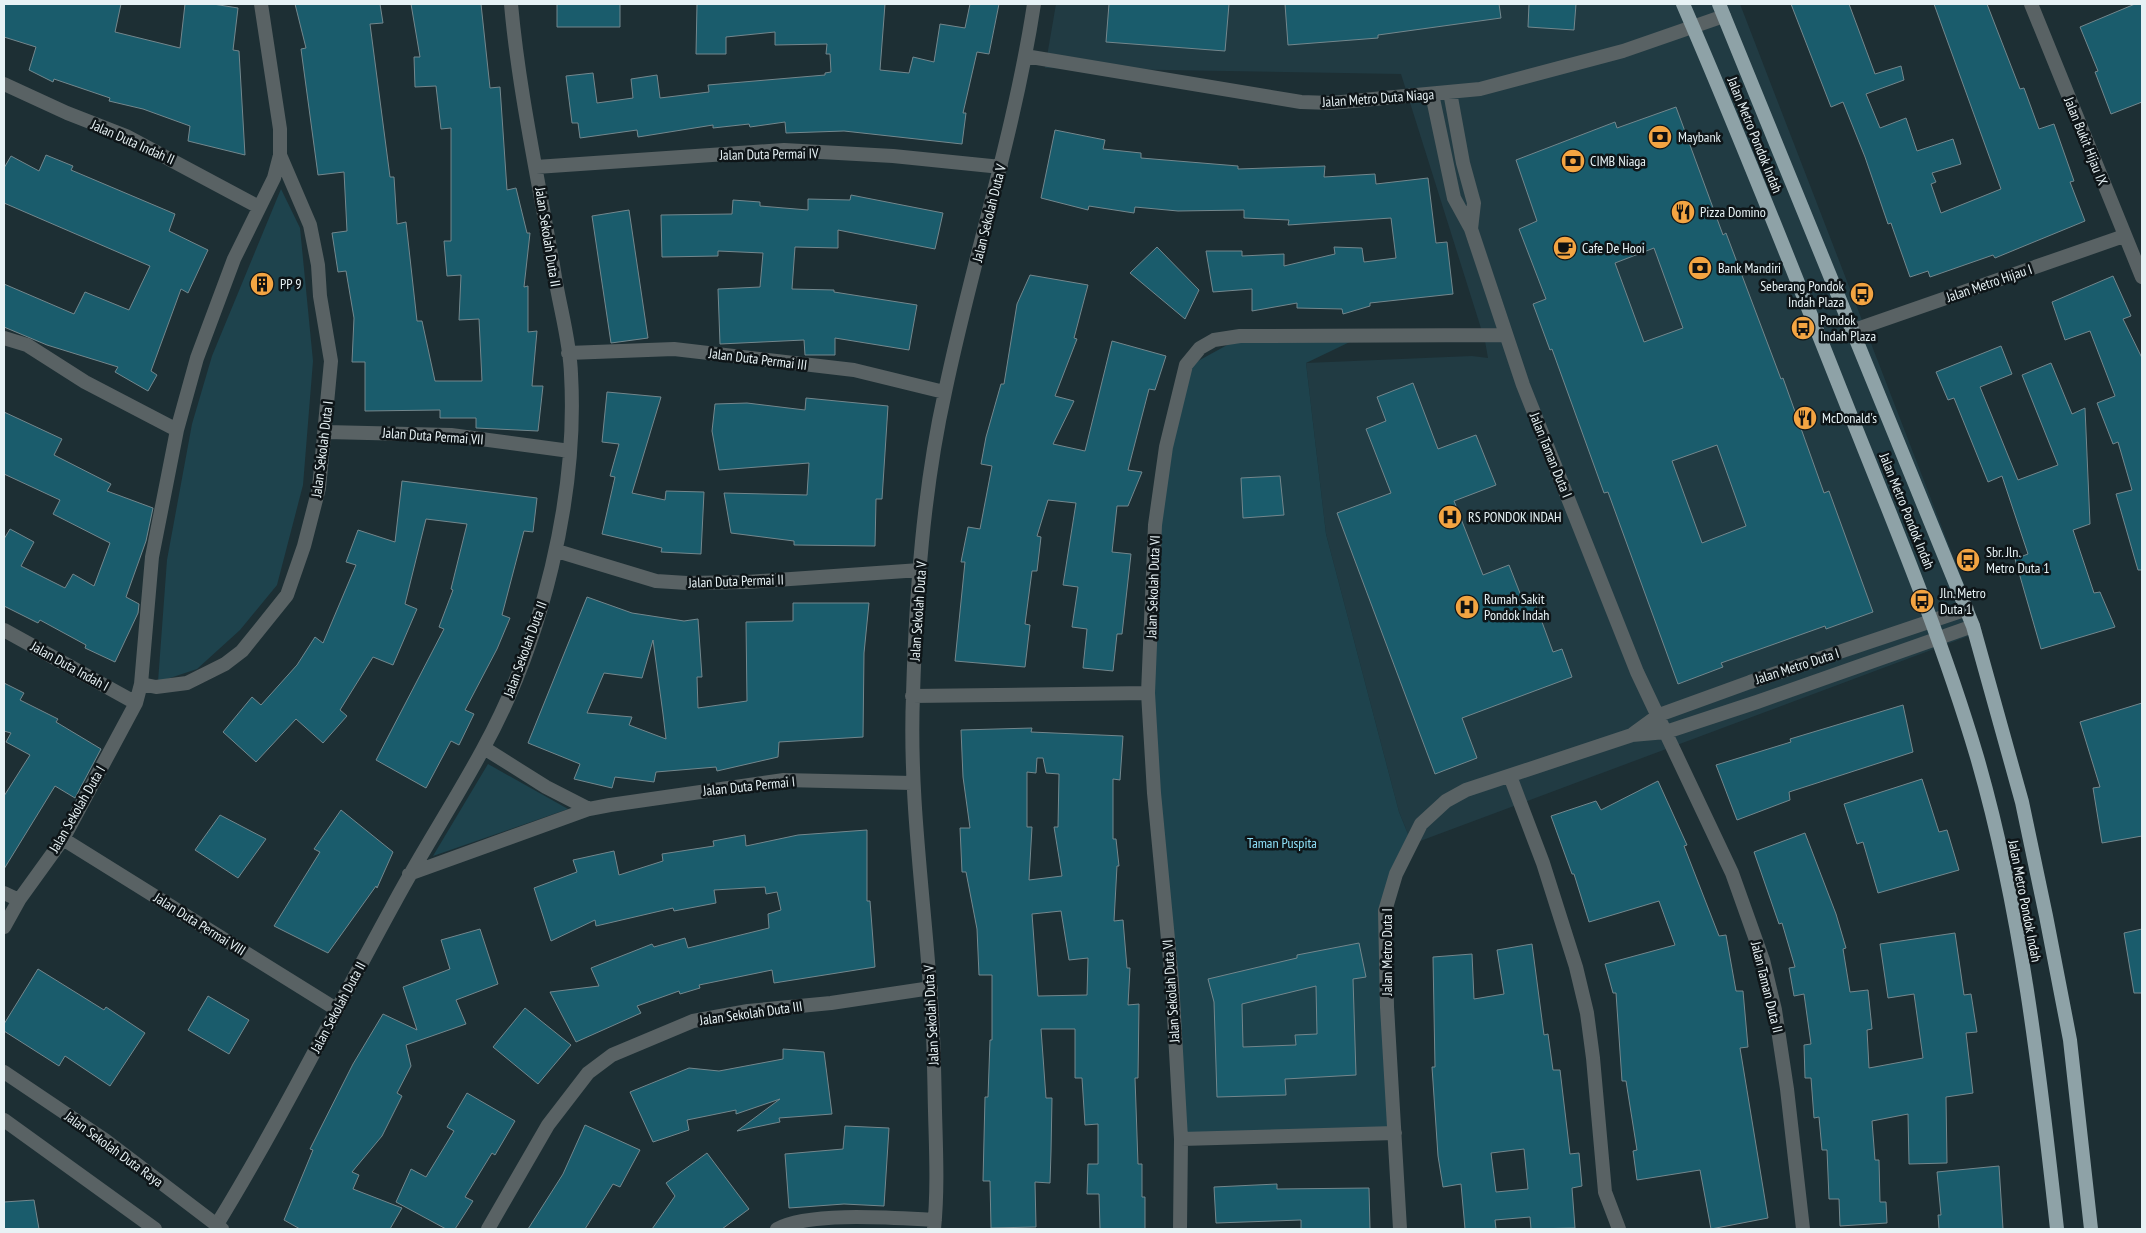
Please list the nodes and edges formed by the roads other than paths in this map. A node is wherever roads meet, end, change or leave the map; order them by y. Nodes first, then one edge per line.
1 (261, 4) edge
2 (511, 4) edge
3 (1034, 4) edge
4 (1683, 4) edge
5 (2031, 4) edge
6 (1721, 10) edge
7 (1693, 28) junction
8 (1025, 56) junction
9 (4, 84) edge
10 (1450, 92) junction
11 (1432, 94) junction
12 (280, 154) junction
13 (1001, 166) junction
14 (536, 167) junction
15 (259, 207) junction
16 (1471, 229) junction
17 (2124, 236) junction
18 (2142, 277) edge
19 (1854, 330) junction
20 (1504, 335) junction
21 (4, 338) edge
22 (568, 353) junction
23 (944, 392) junction
24 (177, 430) junction
25 (326, 432) junction
26 (570, 451) junction
27 (556, 550) junction
28 (920, 570) junction
29 (1967, 609) junction
30 (1933, 621) junction
31 (1973, 626) junction
32 (4, 630) edge
33 (1939, 637) junction
34 (1830, 655) junction
35 (1837, 675) junction
36 (1750, 682) junction
37 (141, 684) junction
38 (1148, 693) junction
39 (912, 696) junction
40 (1757, 702) junction
41 (136, 703) junction
42 (1659, 715) junction
43 (1666, 732) junction
44 (1632, 735) junction
45 (484, 748) junction
46 (1510, 776) junction
47 (912, 783) junction
48 (588, 809) junction
49 (63, 839) junction
50 (409, 874) junction
51 (4, 893) edge
52 (19, 900) junction
53 (4, 927) edge
54 (930, 988) junction
55 (336, 1009) junction
56 (4, 1072) edge
57 (4, 1120) edge
58 (1395, 1133) junction
59 (1181, 1139) junction
60 (934, 1225) edge
61 (219, 1228) edge
62 (155, 1229) edge
63 (488, 1229) edge
64 (777, 1229) edge
65 (1180, 1229) edge
66 (1400, 1229) edge
67 (1620, 1229) edge
68 (1802, 1229) edge
69 (2057, 1229) edge
70 (2091, 1229) edge

1 - 12 street, Jalan Sekolah Duta I
2 - 14 street, Jalan Sekolah Duta II
3 - 8 street, Jalan Sekolah Duta V
4 - 7 highway, Jalan Metro Pondok Indah
5 - 17 street, Jalan Bukit Hijau IX
6 - 7 street, Jalan Metro Duta Niaga
6 - 19 highway, Jalan Metro Pondok Indah
7 - 10 street, Jalan Metro Duta Niaga
7 - 30 highway, Jalan Metro Pondok Indah
8 - 11 street, Jalan Metro Duta Niaga
8 - 13 street, Jalan Sekolah Duta V
9 - 15 street, Jalan Duta Indah II
10 - 11 street, Jalan Metro Duta Niaga
10 - 16 street, Jalan Taman Duta I
11 - 16 street, Jalan Taman Duta I
12 - 15 street, Jalan Sekolah Duta I
12 - 25 street, Jalan Sekolah Duta I
13 - 14 street, Jalan Duta Permai IV
13 - 23 street, Jalan Sekolah Duta V
14 - 22 street, Jalan Sekolah Duta II
15 - 24 street, Jalan Sekolah Duta I
16 - 20 street, Jalan Taman Duta I
17 - 18 street, Jalan Bukit Hijau IX
17 - 19 street, Jalan Metro Hijau I
19 - 29 highway, Jalan Metro Pondok Indah
20 - 38 street, Jalan Sekolah Duta VI
20 - 42 street, Jalan Taman Duta I
21 - 24 street
22 - 23 street, Jalan Duta Permai III
22 - 26 street, Jalan Sekolah Duta II
23 - 28 street, Jalan Sekolah Duta V
24 - 37 street, Jalan Sekolah Duta I
25 - 26 street, Jalan Duta Permai VII
25 - 37 street, Jalan Sekolah Duta I
26 - 27 street, Jalan Sekolah Duta II
27 - 28 street, Jalan Duta Permai II
27 - 45 street, Jalan Sekolah Duta II
28 - 39 street, Jalan Sekolah Duta V
29 - 30 street, Jalan Metro Duta I
29 - 31 highway, Jalan Metro Pondok Indah
30 - 33 highway, Jalan Metro Pondok Indah
30 - 34 street, Jalan Metro Duta I
31 - 33 street, Jalan Metro Duta I
31 - 70 highway, Jalan Metro Pondok Indah
32 - 41 street, Jalan Duta Indah I
33 - 35 street, Jalan Metro Duta I
33 - 69 highway, Jalan Metro Pondok Indah
34 - 35 street
34 - 36 street, Jalan Metro Duta I
35 - 40 street, Jalan Metro Duta I
36 - 40 street
36 - 42 street, Jalan Metro Duta I
37 - 41 street, Jalan Sekolah Duta I
38 - 39 street
38 - 59 street, Jalan Sekolah Duta VI
39 - 47 street, Jalan Sekolah Duta V
40 - 43 street, Jalan Metro Duta I
41 - 49 street, Jalan Sekolah Duta I
42 - 43 street, Jalan Taman Duta I
42 - 44 street, Jalan Metro Duta I
43 - 44 street, Jalan Metro Duta I
43 - 68 street, Jalan Taman Duta II
44 - 46 street, Jalan Metro Duta I
45 - 48 street
45 - 50 street, Jalan Sekolah Duta II
46 - 58 street, Jalan Metro Duta I
46 - 67 street
47 - 48 street, Jalan Duta Permai I
47 - 54 street, Jalan Sekolah Duta V
48 - 50 street, Jalan Duta Permai I
49 - 52 street, Jalan Sekolah Duta I
49 - 55 street, Jalan Duta Permai VIII
50 - 55 street, Jalan Sekolah Duta II
51 - 52 street
52 - 53 street, Jalan Sekolah Duta I
54 - 60 street, Jalan Sekolah Duta V
54 - 63 street, Jalan Sekolah Duta III
55 - 61 street, Jalan Sekolah Duta II
56 - 61 street, Jalan Sekolah Duta Raya
57 - 62 street
58 - 59 street
58 - 66 street, Jalan Metro Duta I
59 - 65 street, Jalan Sekolah Duta VI
60 - 64 street

